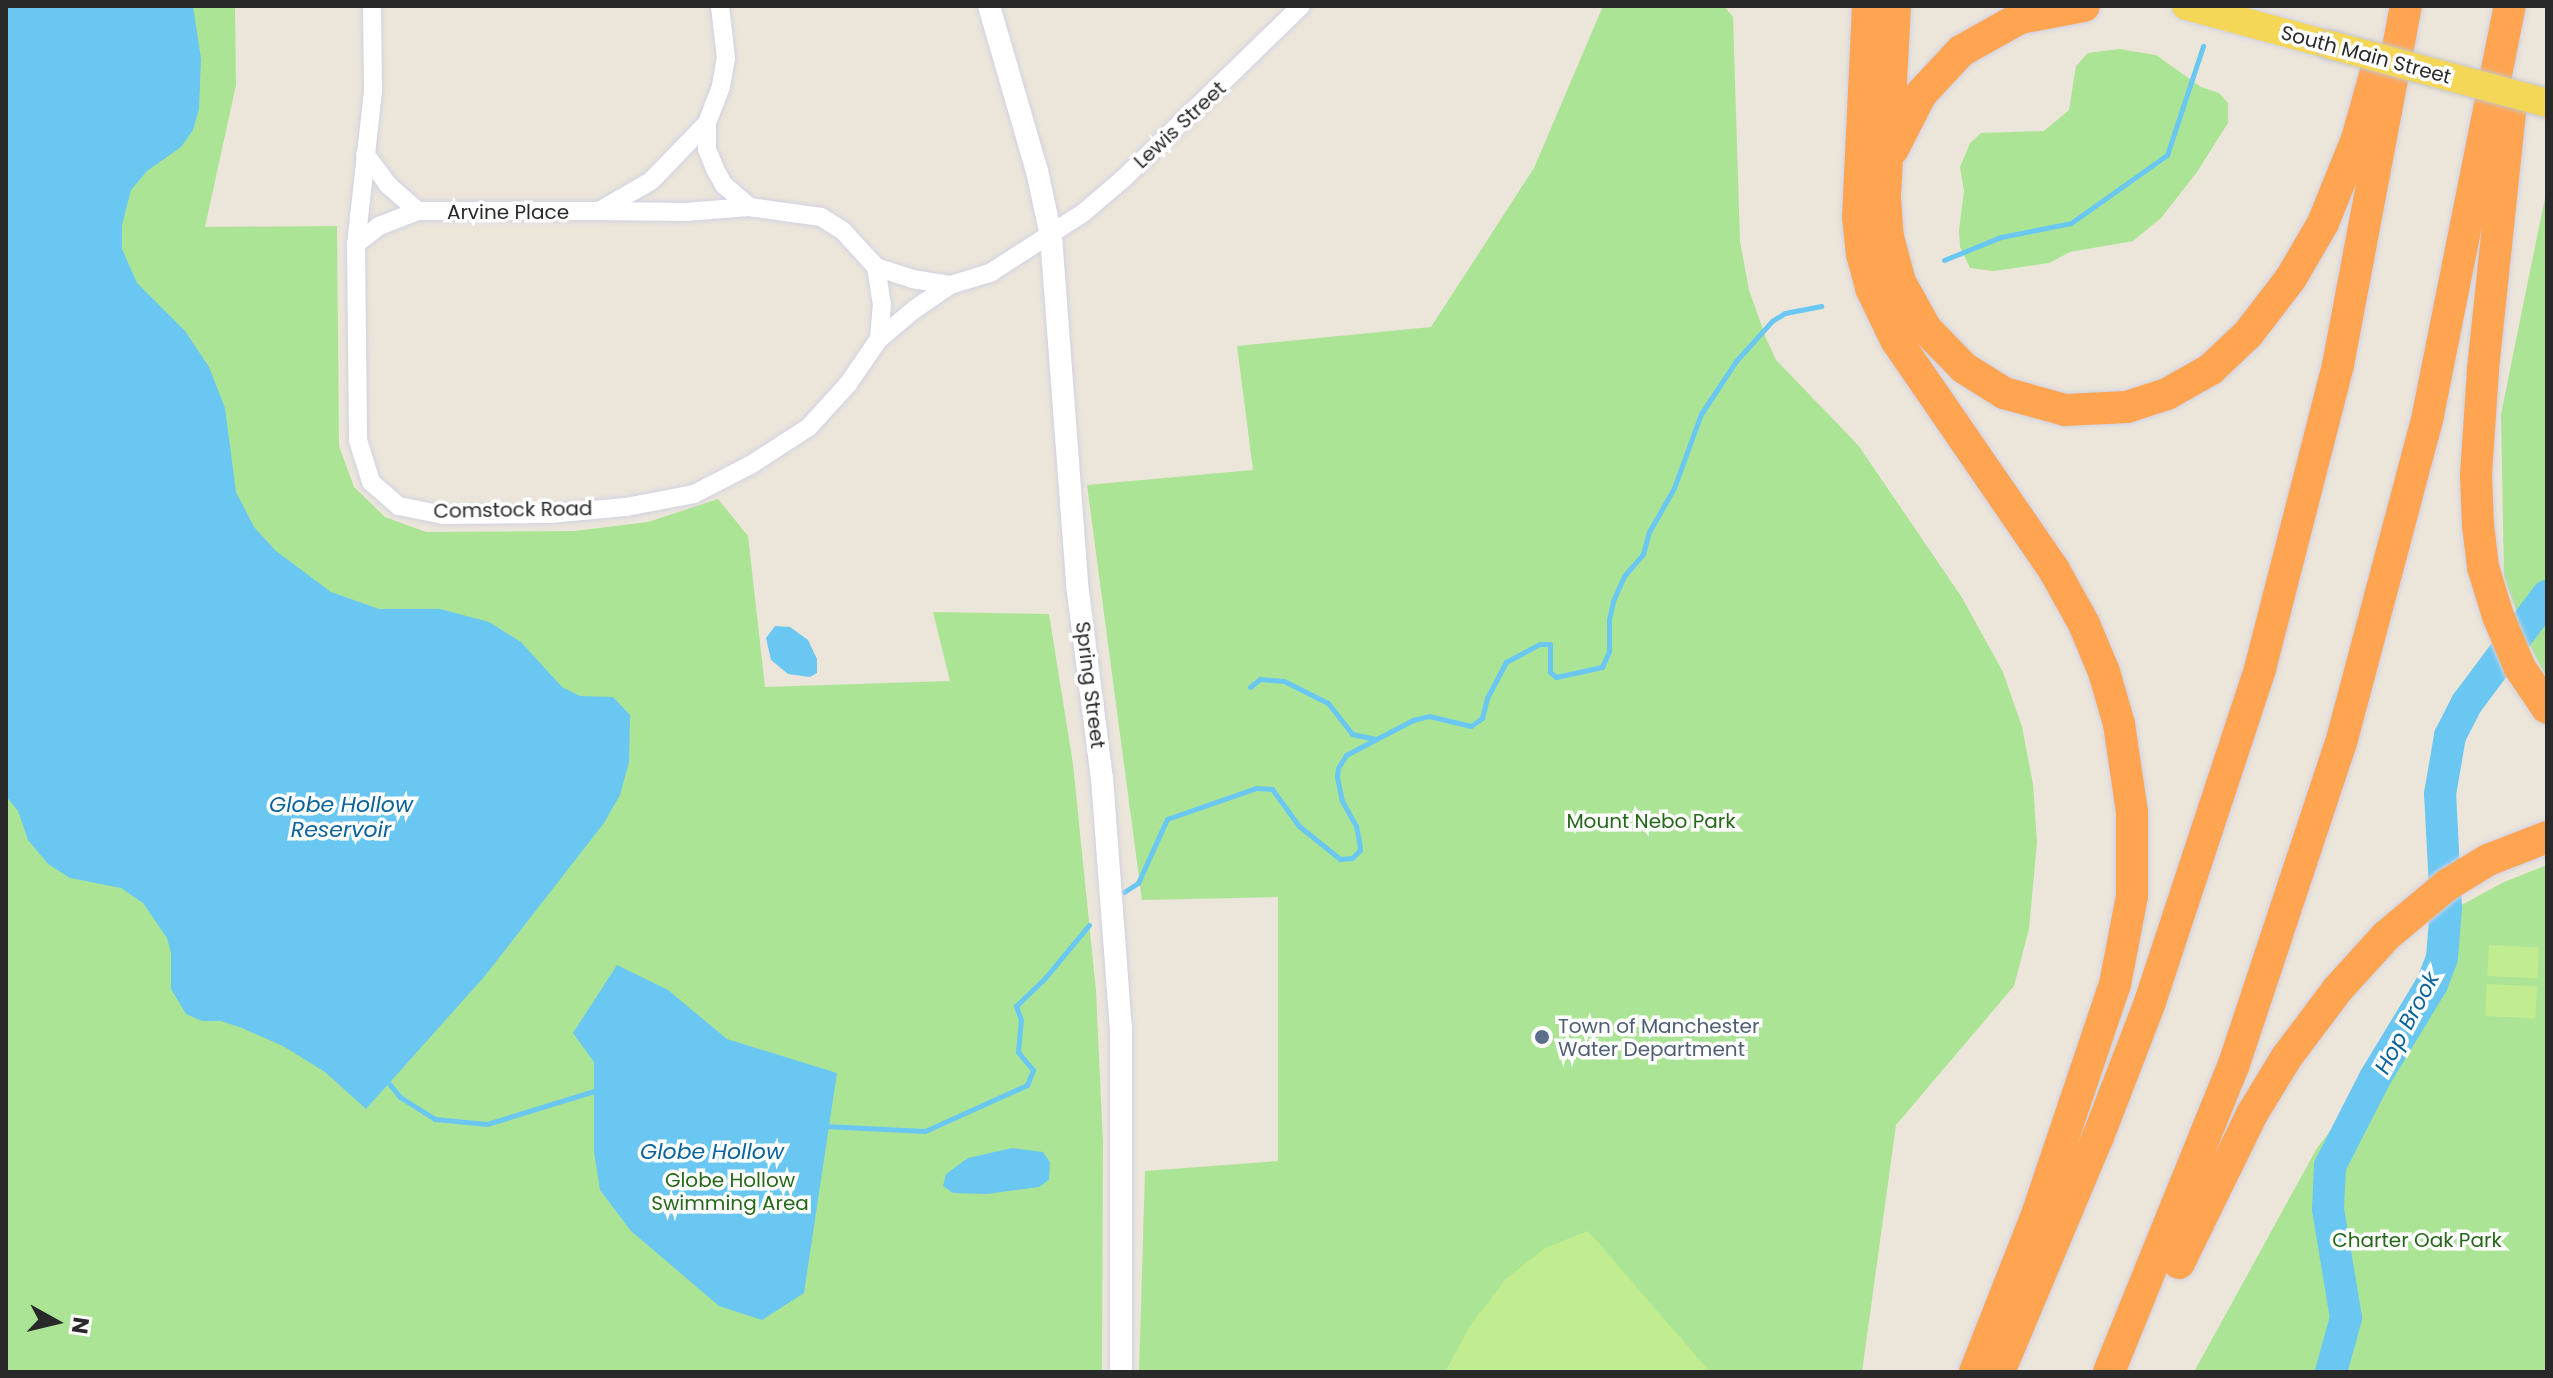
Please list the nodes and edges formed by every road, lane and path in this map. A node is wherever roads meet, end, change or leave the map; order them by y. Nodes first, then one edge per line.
1 (372, 6) edge
2 (720, 6) edge
3 (989, 6) edge
4 (1301, 6) edge
5 (1868, 6) edge
6 (1895, 6) edge
7 (2084, 6) edge
8 (2186, 6) edge
9 (2389, 6) edge
10 (2406, 6) edge
11 (2510, 6) edge
12 (2526, 6) edge
13 (2547, 103) edge
14 (707, 123) junction
15 (365, 154) junction
16 (1885, 183) junction
17 (749, 207) junction
18 (418, 211) junction
19 (599, 211) junction
20 (1051, 236) junction
21 (356, 244) junction
22 (876, 267) junction
23 (950, 285) junction
24 (879, 339) junction
25 (2538, 696) edge
26 (2547, 837) edge
27 (1121, 1372) edge
28 (1975, 1372) edge
29 (1999, 1372) edge
30 (2109, 1372) edge
31 (2131, 1372) edge

1 - 15 street, Comstock Road
2 - 14 street, Arvine Place
3 - 20 street, Spring Street
4 - 20 street, Lewis Street
5 - 28 highway
6 - 16 highway
7 - 16 highway
8 - 13 main road, South Main Street, bridge
9 - 16 highway
10 - 29 highway
11 - 30 highway
12 - 25 highway
14 - 17 street, Arvine Place
14 - 19 street, Arvine Place
15 - 18 street, Arvine Place
15 - 21 street, Comstock Road
17 - 19 street, Arvine Place
17 - 22 street, Arvine Place
18 - 19 street, Arvine Place
18 - 21 street, Arvine Place
20 - 23 street, Comstock Road
20 - 27 street, Spring Street
21 - 24 street, Comstock Road
22 - 23 street, Arvine Place
22 - 24 street
23 - 24 street, Comstock Road
26 - 31 highway

